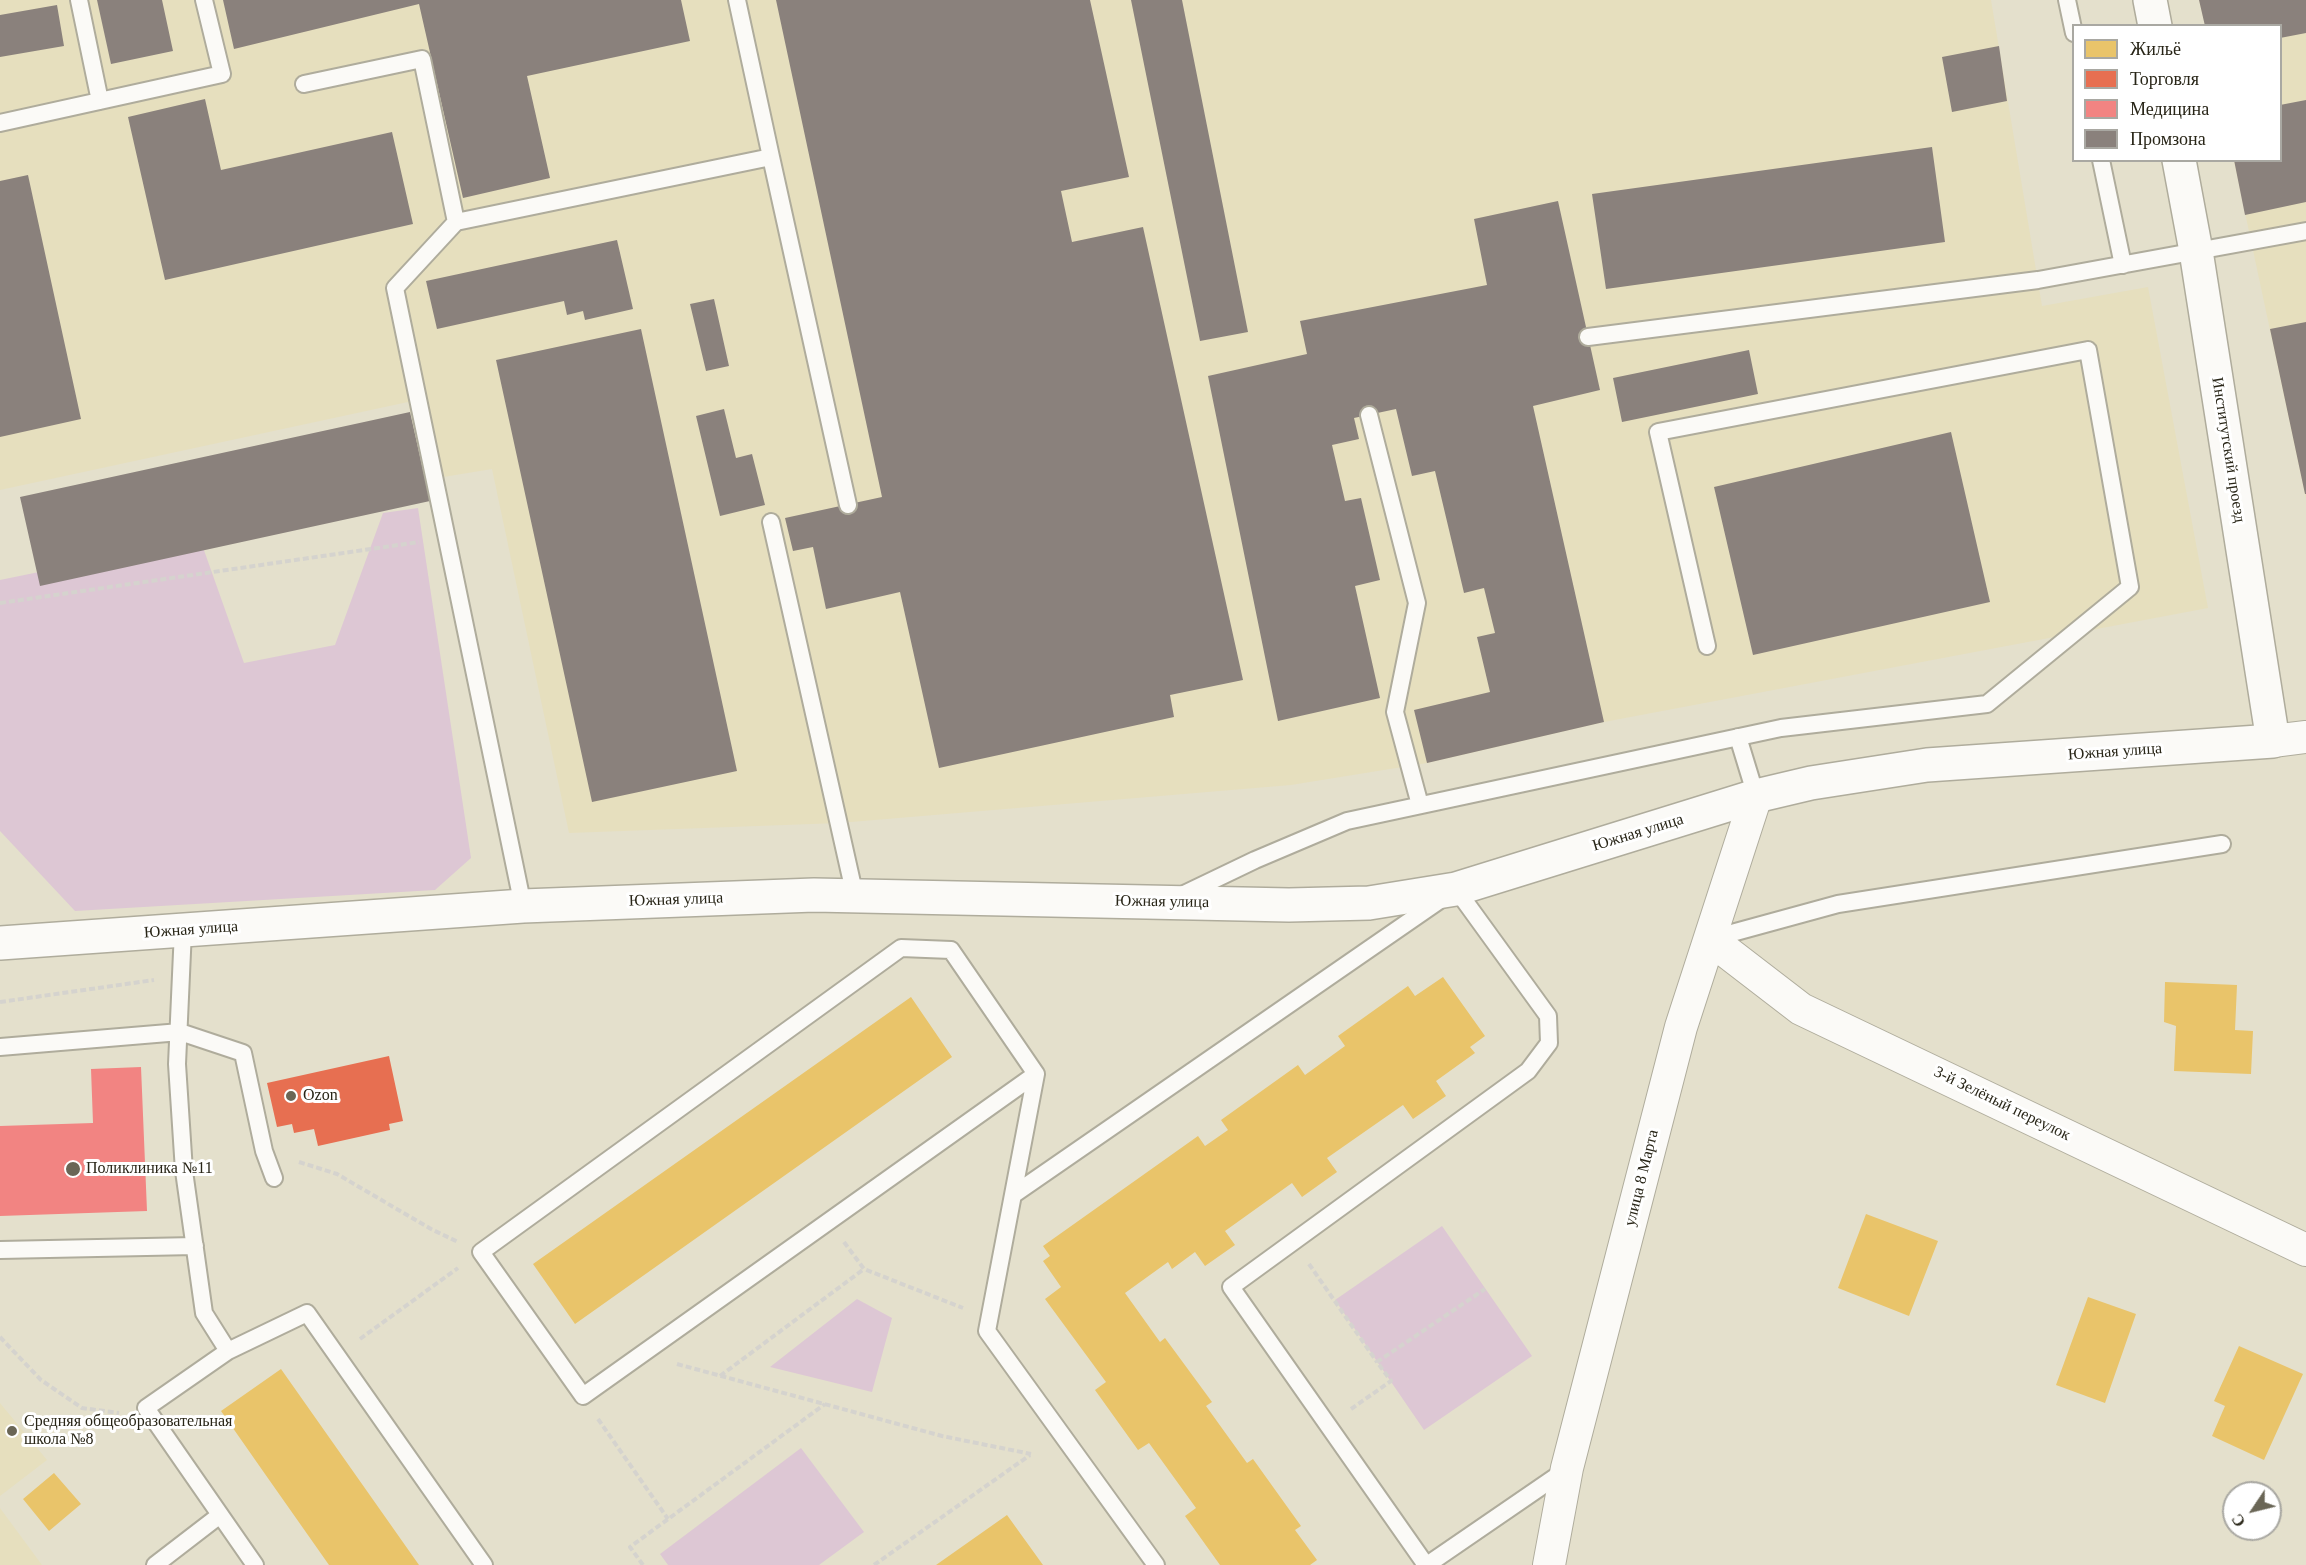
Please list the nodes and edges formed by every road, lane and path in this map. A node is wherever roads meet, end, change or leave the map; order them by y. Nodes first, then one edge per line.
1 (79, 0) edge
2 (204, 0) edge
3 (737, 0) edge
4 (2067, 0) edge
5 (2140, 0) edge
6 (2150, 0) edge
7 (2153, 24) edge
8 (2154, 24) edge
9 (2072, 28) edge
10 (304, 84) dead end
11 (100, 101) junction
12 (0, 123) edge
13 (771, 157) junction
14 (2101, 162) edge
15 (2179, 162) edge
16 (456, 222) junction
17 (2306, 231) edge
18 (2196, 251) junction
19 (2123, 265) junction
20 (1588, 337) dead end
21 (1369, 415) dead end
22 (848, 505) dead end
23 (771, 522) dead end
24 (447, 538) junction
25 (0, 603) edge
26 (1707, 646) dead end
27 (1738, 737) junction
28 (2306, 737) edge
29 (2273, 741) junction
30 (1756, 796) junction
31 (1420, 805) junction
32 (2222, 844) dead end
33 (1456, 889) junction
34 (855, 896) junction
35 (1166, 902) junction
36 (523, 906) junction
37 (183, 930) junction
38 (3, 937) edge
39 (1710, 939) junction
40 (182, 975) junction
41 (0, 1002) edge
42 (180, 1032) junction
43 (0, 1047) edge
44 (1036, 1074) junction
45 (264, 1151) junction
46 (274, 1178) dead end
47 (1013, 1195) junction
48 (829, 1222) junction
49 (1294, 1241) junction
50 (195, 1246) junction
51 (0, 1250) edge
52 (2306, 1250) edge
53 (481, 1252) junction
54 (864, 1269) junction
55 (1485, 1289) dead end
56 (989, 1318) junction
57 (0, 1337) edge
58 (228, 1351) junction
59 (337, 1355) junction
60 (640, 1356) junction
61 (1377, 1362) junction
62 (720, 1376) junction
63 (583, 1396) junction
64 (825, 1404) junction
65 (146, 1408) junction
66 (1328, 1425) junction
67 (1060, 1433) junction
68 (1031, 1454) junction
69 (1568, 1468) junction
70 (220, 1515) junction
71 (668, 1519) junction
72 (154, 1565) edge
73 (255, 1565) edge
74 (484, 1565) edge
75 (643, 1565) edge
76 (874, 1565) edge
77 (1156, 1565) edge
78 (1427, 1565) edge
79 (1549, 1565) edge

1 - 11 lane
2 - 11 lane
3 - 13 lane
4 - 9 lane
5 - 7 lane
6 - 8 street
10 - 16 lane
11 - 12 lane
13 - 16 lane
13 - 22 lane
14 - 19 lane
15 - 18 street, Институтский проезд
16 - 24 lane
17 - 18 lane
18 - 19 lane
18 - 29 street, Институтский проезд
19 - 20 lane
21 - 31 lane
23 - 34 lane
24 - 25 path
24 - 36 lane
26 - 27 lane
27 - 30 lane
27 - 31 lane
28 - 29 street, Южная улица
29 - 30 street, Южная улица
30 - 33 street, Южная улица
30 - 39 street, улица 8 Марта
31 - 35 lane
32 - 39 lane
33 - 35 street, Южная улица
33 - 47 lane
33 - 49 lane
34 - 35 street, Южная улица
34 - 36 street, Южная улица
36 - 37 street, Южная улица
37 - 38 street, Южная улица
37 - 40 lane
39 - 52 street, 3-й Зелёный переулок
39 - 69 street, улица 8 Марта
40 - 41 path
40 - 42 lane
42 - 43 lane
42 - 45 lane
42 - 50 lane
44 - 47 lane
44 - 48 lane
44 - 53 lane
45 - 46 lane
45 - 53 path
47 - 56 lane
48 - 54 path
48 - 60 lane
49 - 61 path
49 - 66 lane
50 - 51 lane
50 - 58 lane
53 - 59 path
53 - 63 lane
54 - 56 path
54 - 62 path
55 - 61 path
56 - 67 lane
57 - 65 path
58 - 59 lane
58 - 65 lane
59 - 74 lane
60 - 62 path
60 - 63 lane
61 - 66 path
62 - 64 path
63 - 71 path
64 - 68 path
64 - 71 path
65 - 70 lane
66 - 78 lane
67 - 68 path
67 - 77 lane
68 - 76 path
69 - 78 lane
69 - 79 street, улица 8 Марта
70 - 72 lane
70 - 73 lane
71 - 75 path

